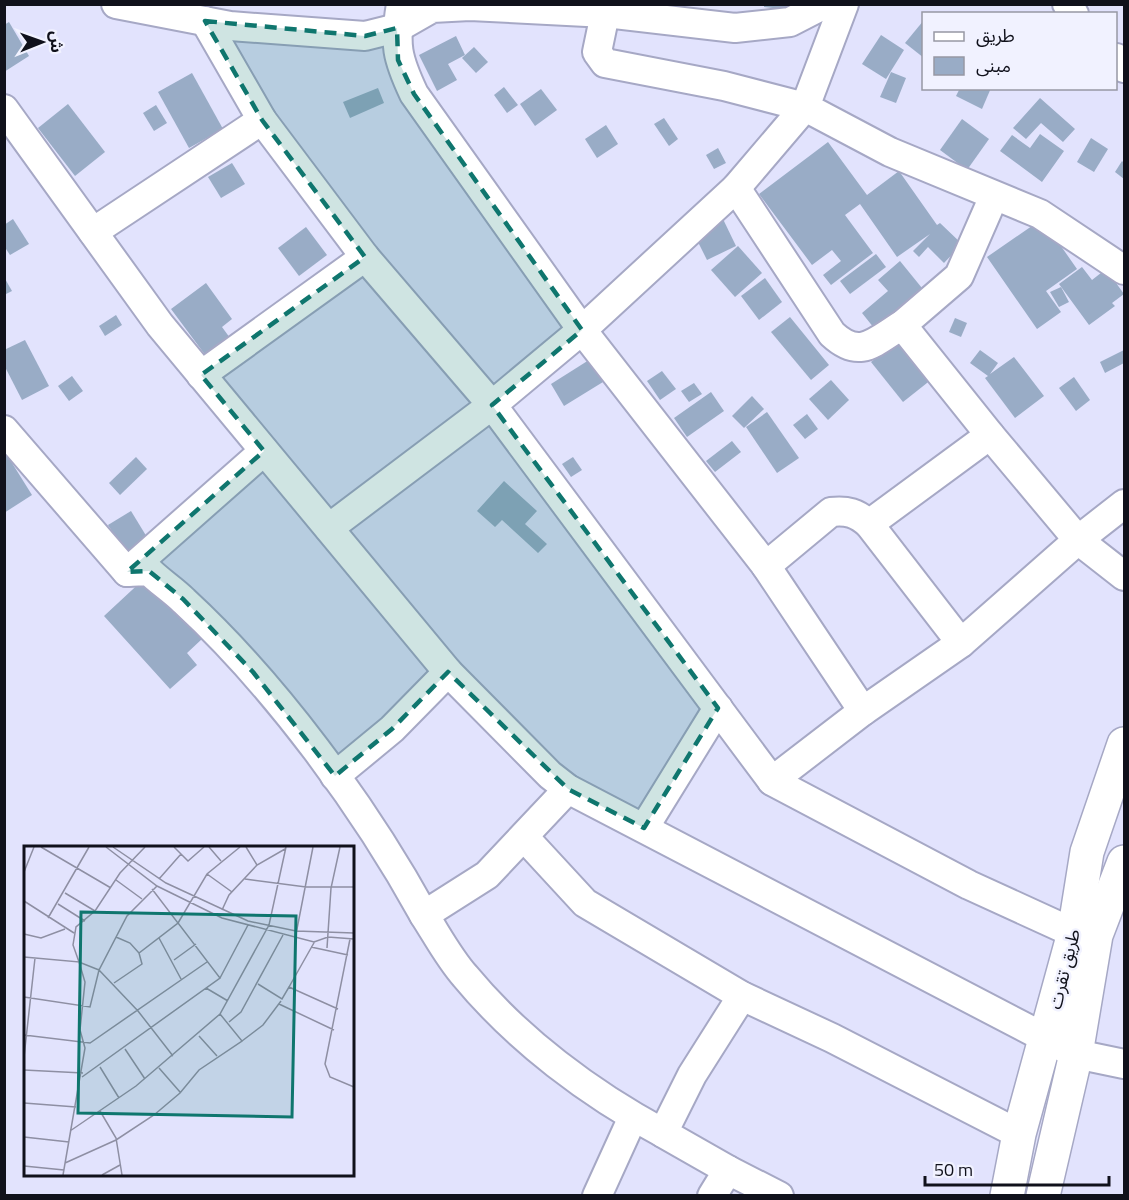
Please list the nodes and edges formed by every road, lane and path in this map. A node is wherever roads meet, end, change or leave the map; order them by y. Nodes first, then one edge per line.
1 (116, 4) edge
2 (825, 4) edge
3 (844, 4) edge
4 (606, 9) edge
5 (399, 16) edge
6 (222, 17) edge
7 (805, 107) junction
8 (262, 120) junction
9 (9, 123) edge
10 (736, 188) junction
11 (994, 196) junction
12 (93, 231) junction
13 (365, 257) junction
14 (1125, 270) edge
15 (902, 325) junction
16 (582, 330) junction
17 (201, 375) junction
18 (492, 405) junction
19 (4, 430) edge
20 (990, 435) junction
21 (264, 451) junction
22 (1125, 504) edge
23 (869, 524) junction
24 (329, 528) junction
25 (1078, 540) junction
26 (766, 566) junction
27 (127, 573) junction
28 (1125, 576) edge
29 (961, 643) junction
30 (448, 672) junction
31 (718, 708) junction
32 (862, 711) junction
33 (1125, 744) edge
34 (335, 776) junction
35 (771, 781) junction
36 (568, 789) junction
37 (644, 828) junction
38 (525, 838) junction
39 (1125, 862) edge
40 (424, 915) junction
41 (1074, 933) junction
42 (742, 996) junction
43 (1047, 1038) junction
44 (1076, 1054) junction
45 (1125, 1064) edge
46 (633, 1117) junction
47 (663, 1133) junction
48 (1019, 1134) junction
49 (728, 1170) junction
50 (597, 1196) edge
51 (712, 1196) edge
52 (779, 1196) edge
53 (1006, 1196) edge
54 (1043, 1196) edge

1 - 6 street
2 - 4 street
3 - 7 street
4 - 5 street
4 - 7 street
5 - 6 street
5 - 16 street
6 - 8 street
7 - 10 street
7 - 11 street
8 - 12 street
8 - 13 street
9 - 12 street
10 - 15 street
10 - 16 street
11 - 14 street
11 - 15 street
12 - 17 street
13 - 17 street
13 - 18 street
15 - 20 street
16 - 18 street
16 - 26 street
17 - 21 street
18 - 24 street
18 - 31 street
19 - 27 street
20 - 23 street
20 - 25 street
21 - 24 street
21 - 27 street
22 - 25 street
23 - 26 street
23 - 29 street
24 - 30 street
25 - 28 street
25 - 29 street
26 - 32 street
27 - 34 street
29 - 32 street
30 - 34 street
30 - 36 street
31 - 35 street
31 - 37 street
32 - 35 street
33 - 41 main road, طريق تقرت
34 - 40 street
35 - 41 street
36 - 37 street
36 - 38 street
37 - 43 street
38 - 40 street
38 - 42 street
39 - 44 main road, طريق تقرت
40 - 46 street
41 - 43 main road, طريق تقرت
42 - 47 street
42 - 48 street
43 - 44 street
43 - 48 main road, طريق تقرت
44 - 45 street
44 - 54 main road, طريق تقرت
46 - 47 street
46 - 50 street
47 - 49 street
48 - 53 main road, طريق تقرت
49 - 51 street
49 - 52 street

